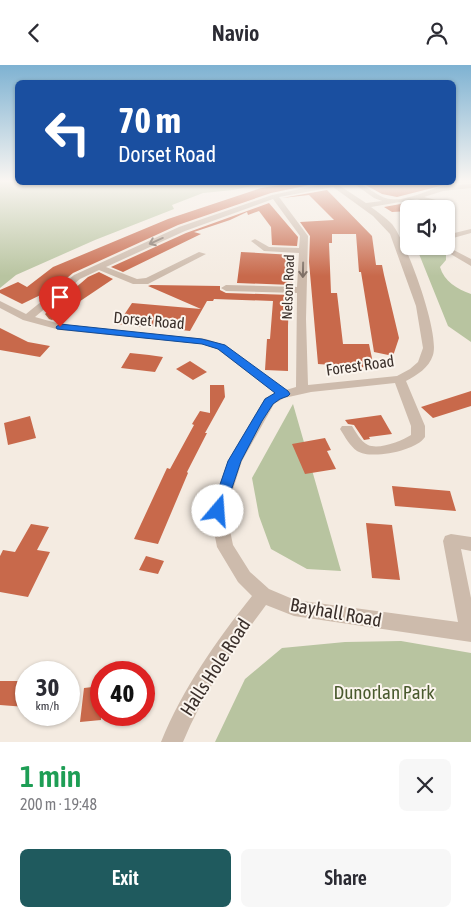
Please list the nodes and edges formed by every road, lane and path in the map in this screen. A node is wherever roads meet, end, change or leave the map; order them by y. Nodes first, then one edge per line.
1 (228, 213) edge
2 (286, 213) edge
3 (371, 213) edge
4 (471, 231) edge
5 (455, 235) edge
6 (255, 241) dead end
7 (397, 241) joint
8 (303, 251) junction
9 (202, 254) dead end
10 (455, 254) edge
11 (471, 263) edge
12 (99, 267) junction
13 (226, 288) dead end
14 (303, 291) junction
15 (0, 304) edge
16 (27, 318) junction
17 (399, 379) junction
18 (302, 390) junction
19 (284, 394) junction
20 (347, 429) dead end
21 (471, 544) edge
22 (225, 547) joint
23 (263, 595) junction
24 (470, 633) edge
25 (172, 742) edge

1 -> 12 street
2 - 8 street, Nelson Road
3 - 7 street, Forest Road
4 - 5 street
6 - 8 street
7 - 17 street, Forest Road
8 -> 14 street, Nelson Road
9 - 12 street
10 - 11 street
12 - 16 street
13 - 14 street
14 - 18 street, Nelson Road
15 - 16 street, Dorset Road
16 - 19 street, Dorset Road
17 - 18 street, Forest Road
17 - 20 street
18 - 19 street, Forest Road
19 - 22 street, Forest Road
21 - 24 street
22 - 23 street, Bayhall Road
23 - 24 street, Bayhall Road
23 - 25 street, Halls Hole Road

